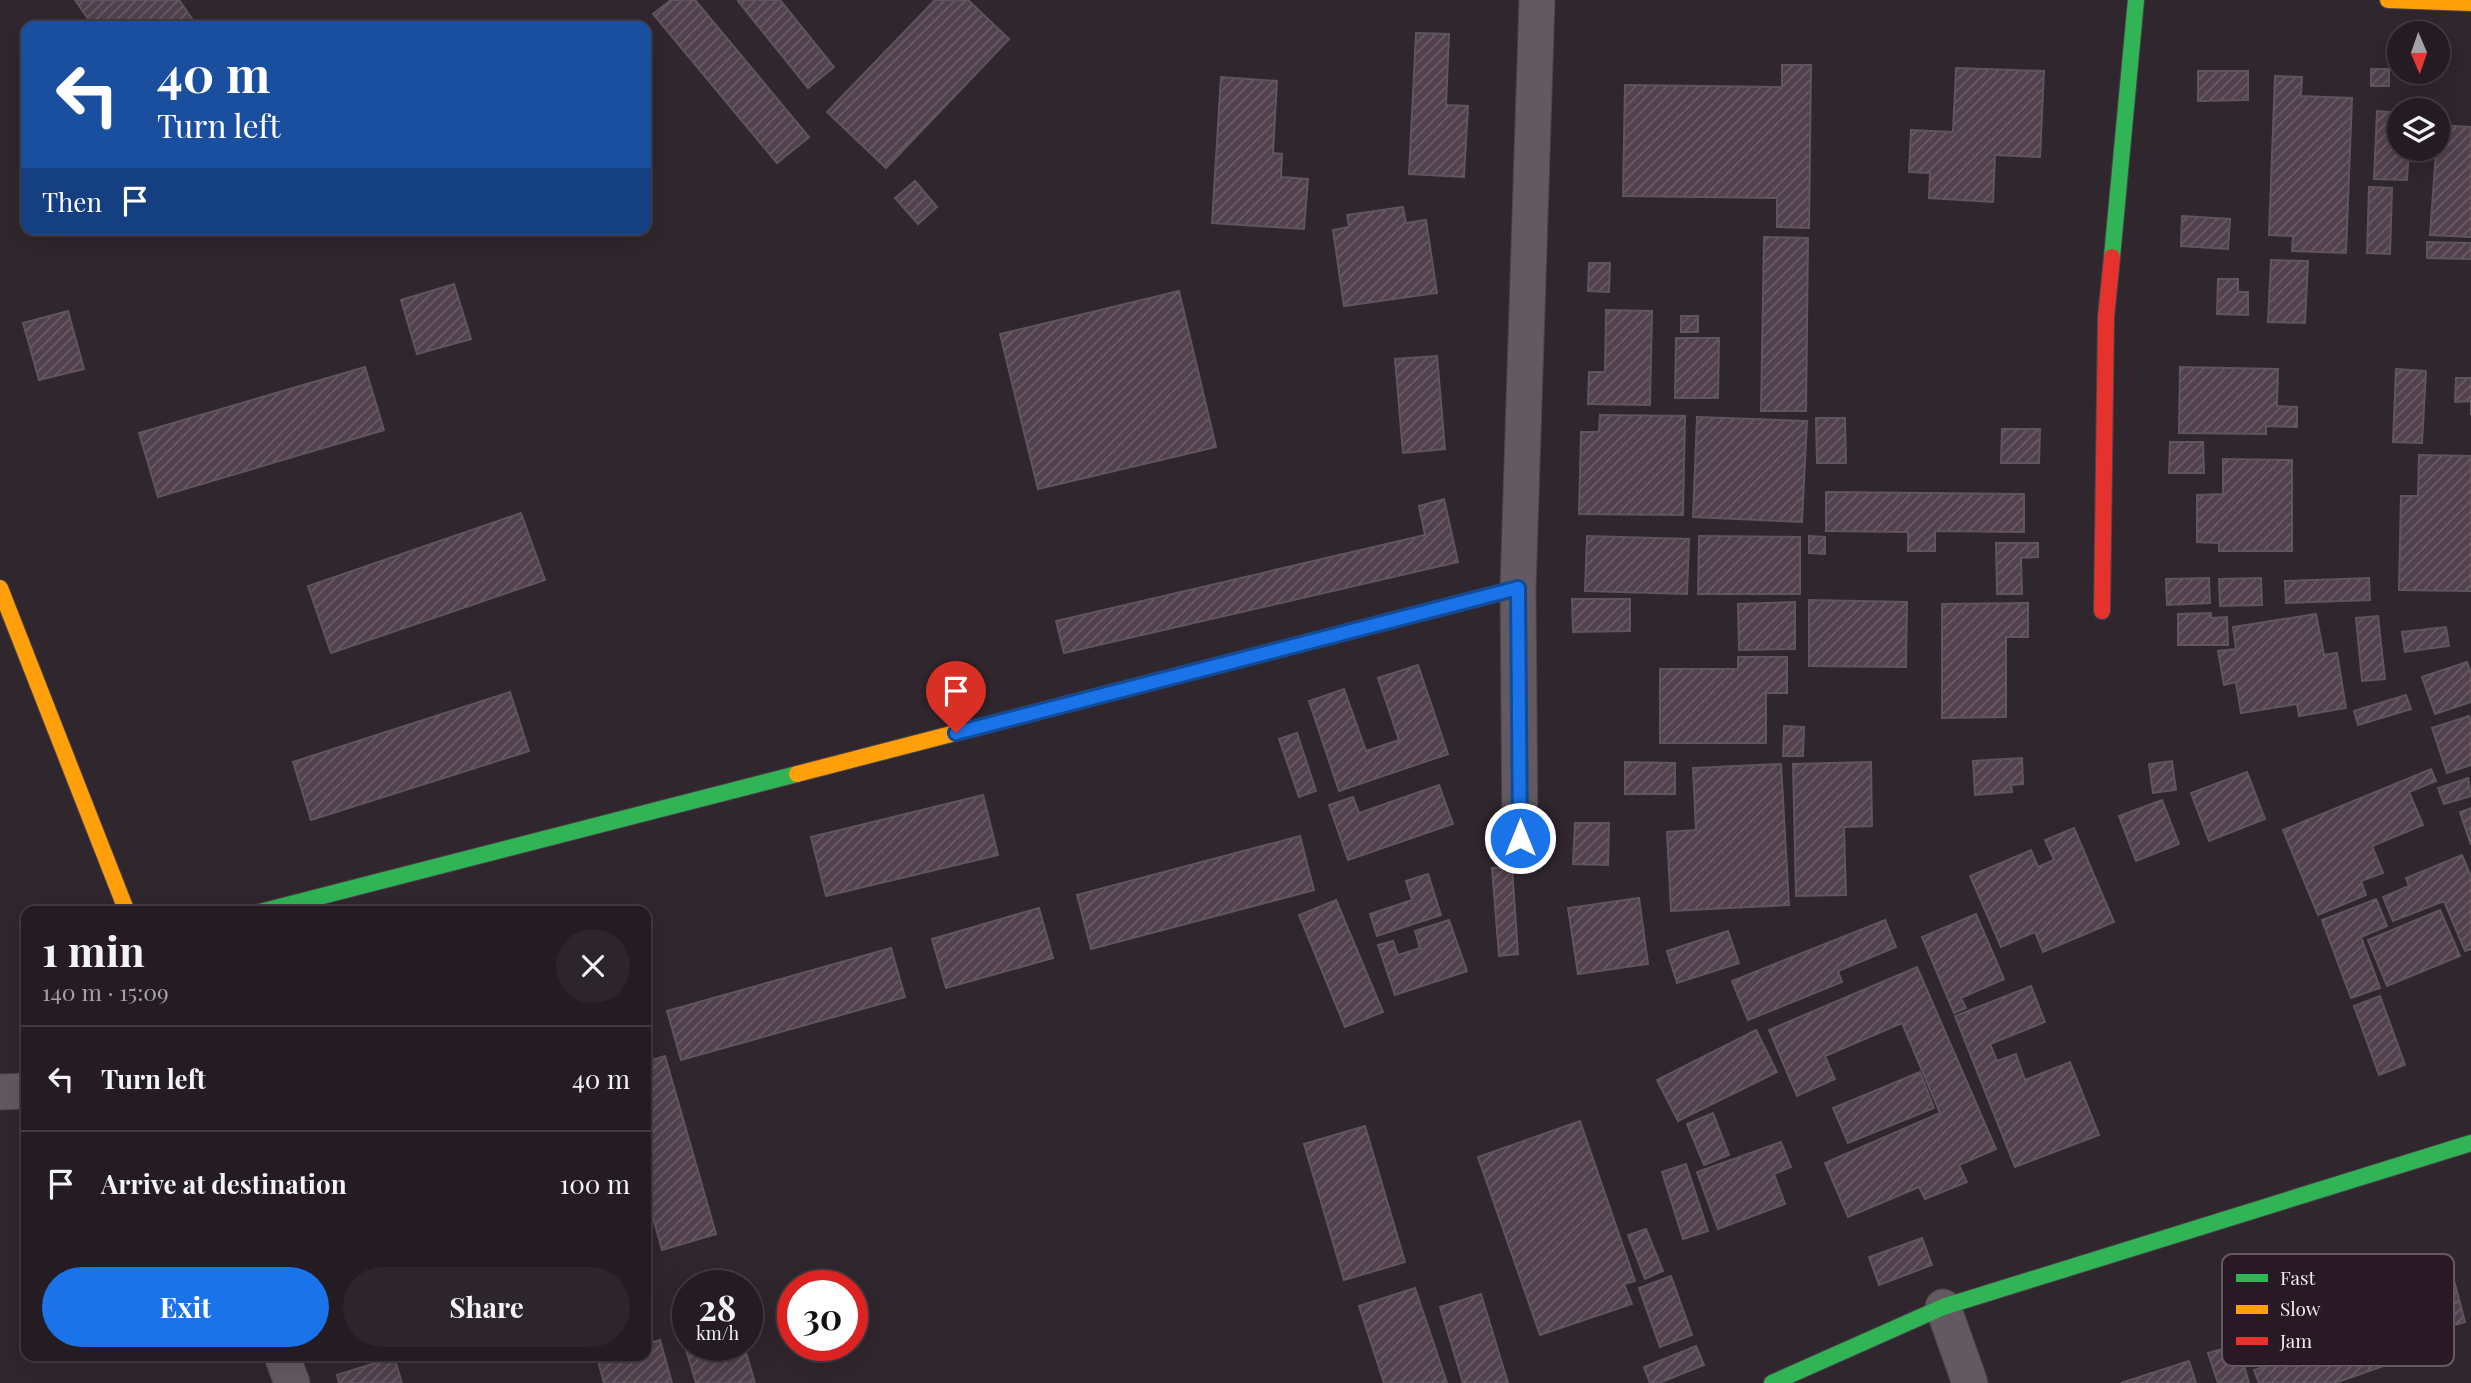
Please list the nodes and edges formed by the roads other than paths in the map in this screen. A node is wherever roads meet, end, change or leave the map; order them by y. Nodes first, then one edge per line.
1 (1537, 0) edge
2 (2136, 0) edge
3 (2388, 0) edge
4 (2471, 3) edge
5 (0, 588) edge
6 (1518, 588) junction
7 (2102, 611) dead end
8 (1520, 838) dead end
9 (125, 906) edge
10 (283, 906) edge
11 (21, 1091) edge
12 (0, 1092) edge
13 (2471, 1143) edge
14 (1943, 1307) junction
15 (284, 1361) edge
16 (292, 1383) edge
17 (1772, 1383) edge
18 (1970, 1383) edge

1 - 6 street
2 - 7 street
3 - 4 street
5 - 9 street
6 - 8 street
6 - 10 street
11 - 12 street
13 - 14 street
14 - 17 street
14 - 18 street
15 - 16 street

